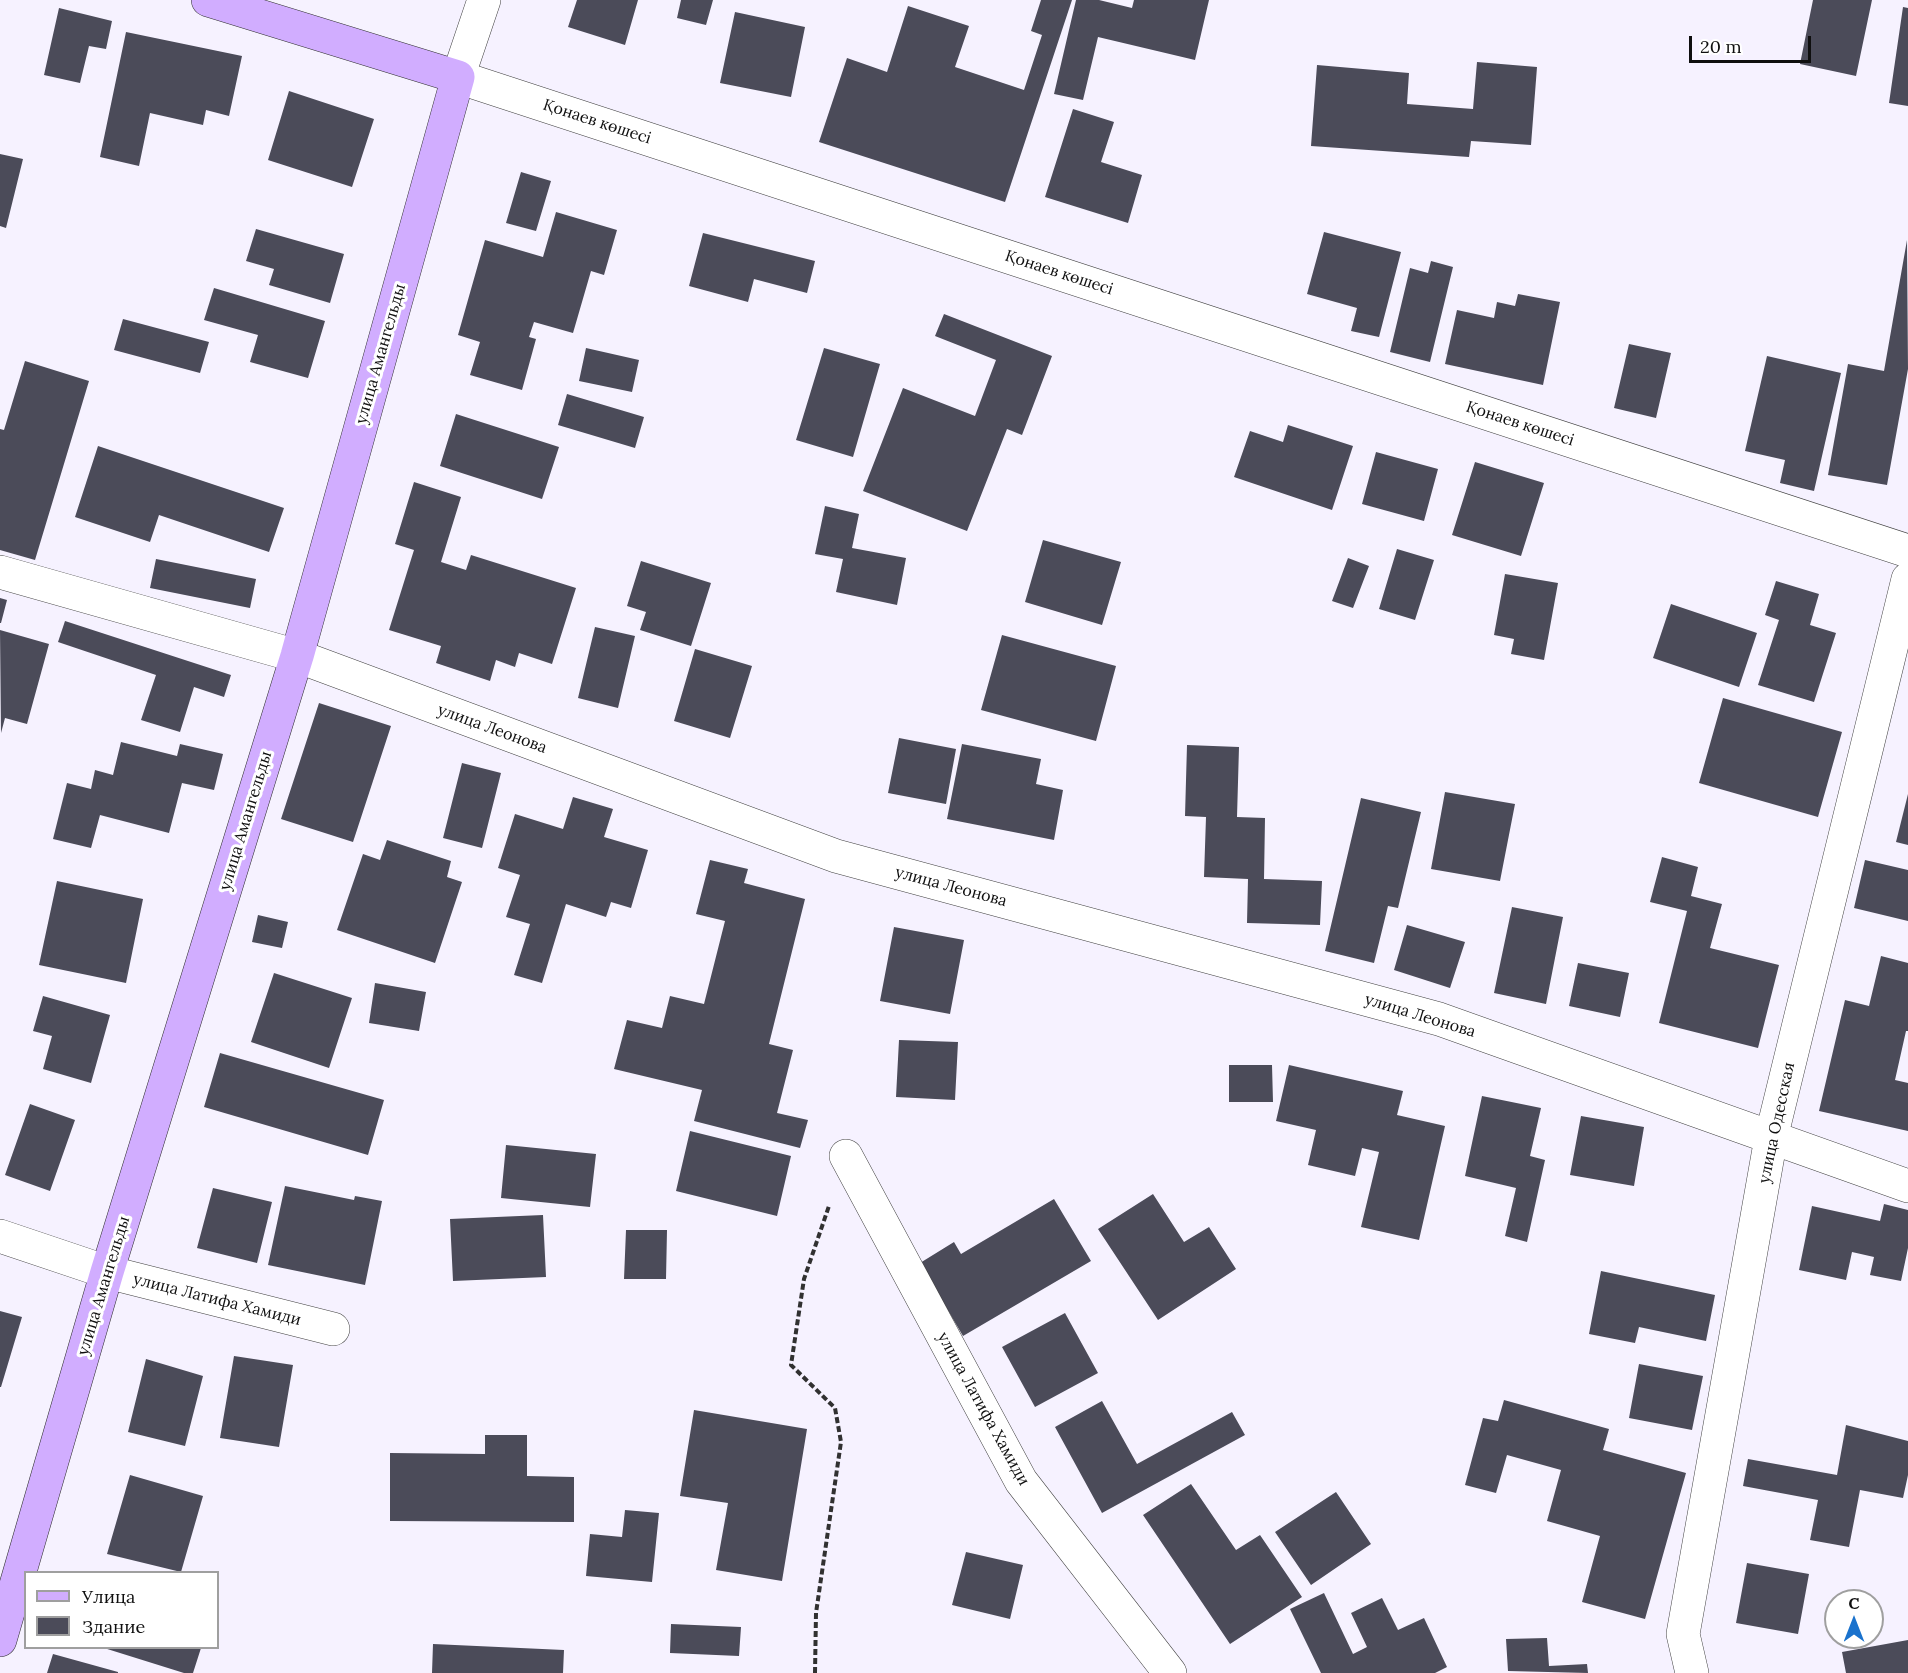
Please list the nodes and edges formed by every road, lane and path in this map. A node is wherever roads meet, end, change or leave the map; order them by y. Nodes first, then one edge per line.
1 (208, 0) edge
2 (484, 0) edge
3 (458, 77) junction
4 (1908, 551) edge
5 (0, 572) edge
6 (1908, 579) edge
7 (297, 656) junction
8 (1771, 1138) junction
9 (846, 1156) joint
10 (1908, 1186) edge
11 (0, 1236) edge
12 (107, 1272) junction
13 (333, 1329) dead end
14 (0, 1640) edge
15 (815, 1673) edge
16 (1170, 1673) edge
17 (1692, 1673) edge

1 - 3 main road, Қонаев көшесі
2 - 3 street, улица Амангельды
3 - 4 street, Қонаев көшесі
3 - 7 main road, улица Амангельды
5 - 7 street, улица Леонова
6 - 8 street, улица Одесская
7 - 8 street, улица Леонова
7 - 12 main road, улица Амангельды
8 - 10 street, улица Леонова
8 - 17 street, улица Одесская
9 - 15 path
9 - 16 street, улица Латифа Хамиди
11 - 12 street, улица Латифа Хамиди
12 - 13 street, улица Латифа Хамиди
12 - 14 main road, улица Амангельды

